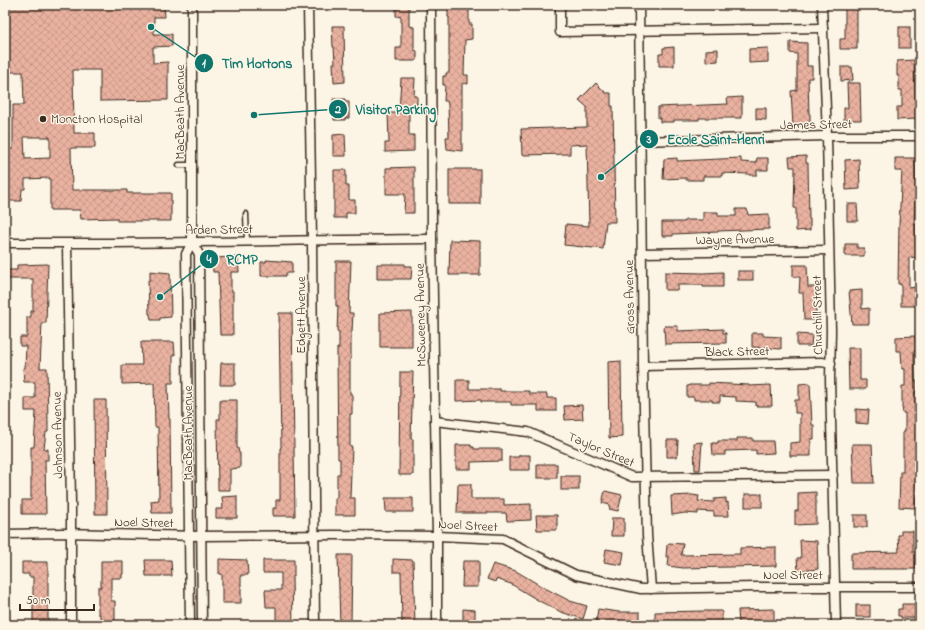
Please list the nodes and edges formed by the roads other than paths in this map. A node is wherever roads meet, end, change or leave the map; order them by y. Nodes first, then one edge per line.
1 (192, 5) edge
2 (308, 5) edge
3 (431, 5) edge
4 (560, 5) edge
5 (639, 5) edge
6 (822, 5) edge
7 (823, 28) junction
8 (639, 30) junction
9 (827, 136) junction
10 (920, 136) edge
11 (640, 141) junction
12 (179, 165) dead end
13 (192, 165) junction
14 (246, 214) dead end
15 (432, 239) junction
16 (312, 240) junction
17 (247, 241) junction
18 (192, 242) junction
19 (5, 243) edge
20 (67, 244) junction
21 (828, 250) junction
22 (642, 253) junction
23 (187, 343) junction
24 (200, 344) junction
25 (831, 364) junction
26 (643, 366) junction
27 (435, 421) junction
28 (833, 475) junction
29 (646, 478) junction
30 (5, 534) edge
31 (71, 534) junction
32 (314, 535) junction
33 (189, 536) junction
34 (201, 536) junction
35 (437, 536) junction
36 (835, 587) junction
37 (920, 587) edge
38 (651, 589) junction
39 (71, 625) edge
40 (190, 625) edge
41 (202, 625) edge
42 (315, 625) edge
43 (437, 625) edge
44 (836, 625) edge

1 - 13 street, MacBeath Avenue
2 - 16 street, Edgett Avenue
3 - 15 street, McSweeney Avenue
4 - 8 street
5 - 8 street, Gross Avenue
6 - 7 street, Churchill Street
7 - 8 street
7 - 9 street, Churchill Street
8 - 11 street, Gross Avenue
9 - 10 street, James Street
9 - 11 street, James Street
9 - 21 street, Churchill Street
11 - 22 street, Gross Avenue
12 - 13 lane
13 - 18 street, MacBeath Avenue
14 - 17 lane
15 - 16 street, Arden Street
15 - 27 street, McSweeney Avenue
16 - 17 street, Arden Street
16 - 32 street, Edgett Avenue
17 - 18 street, Arden Street
18 - 20 street, Arden Street
18 - 23 street, MacBeath Avenue
18 - 24 street, MacBeath Avenue
19 - 20 street, Arden Street
20 - 31 street, Johnson Avenue
21 - 22 street, Wayne Avenue
21 - 25 street, Churchill Street
22 - 26 street, Gross Avenue
23 - 24 street
23 - 33 street, MacBeath Avenue
24 - 34 street, MacBeath Avenue
25 - 26 street, Black Street
25 - 28 street, Churchill Street
26 - 29 street, Gross Avenue
27 - 29 street, Taylor Street
27 - 35 street, McSweeney Avenue
28 - 29 street, Taylor Street
28 - 36 street, Churchill Street
29 - 38 street, Gross Avenue
30 - 31 street, Noel Street
31 - 33 street, Noel Street
31 - 39 street, Johnson Avenue
32 - 34 street, Noel Street
32 - 35 street, Noel Street
32 - 42 street, Edgett Avenue
33 - 34 street, Noel Street
33 - 40 street, MacBeath Avenue
34 - 41 street, MacBeath Avenue
35 - 38 street, Noel Street
35 - 43 street, McSweeney Avenue
36 - 37 street, Noel Street
36 - 38 street, Noel Street
36 - 44 street, Churchill Street

